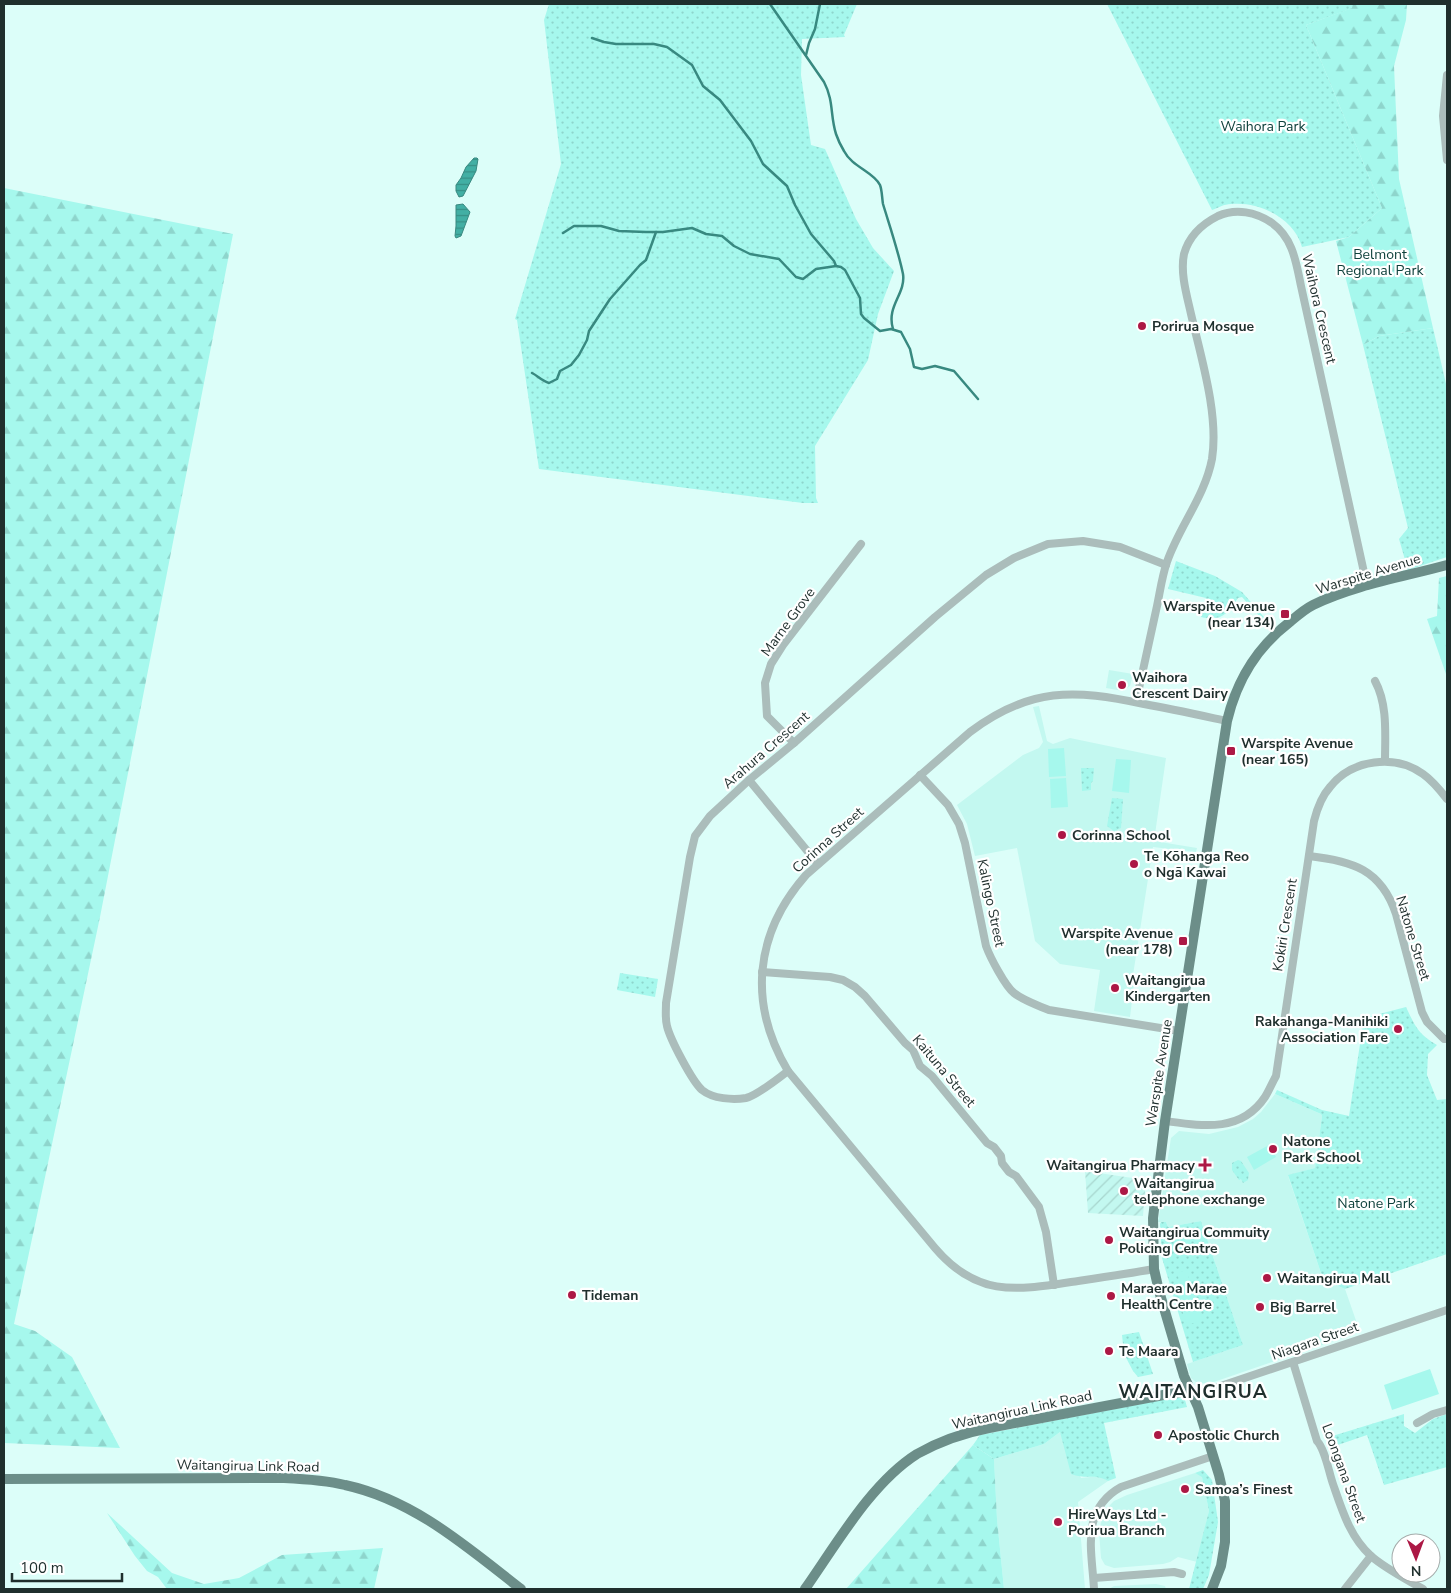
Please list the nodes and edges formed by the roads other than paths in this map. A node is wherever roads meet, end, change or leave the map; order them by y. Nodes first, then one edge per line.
1 (1447, 75) edge
2 (1447, 160) edge
3 (861, 544) dead end
4 (1166, 565) junction
5 (1447, 565) edge
6 (1367, 586) junction
7 (1374, 681) dead end
8 (1136, 702) junction
9 (1227, 721) junction
10 (794, 743) junction
11 (1384, 761) junction
12 (920, 775) junction
13 (748, 780) junction
14 (1447, 799) edge
15 (1309, 856) junction
16 (818, 864) junction
17 (762, 972) junction
18 (1179, 1031) junction
19 (1447, 1039) edge
20 (788, 1072) junction
21 (1165, 1121) junction
22 (1154, 1269) junction
23 (1054, 1285) junction
24 (1447, 1310) edge
25 (1293, 1362) junction
26 (1191, 1391) junction
27 (1447, 1410) edge
28 (1417, 1423) dead end
29 (1213, 1456) junction
30 (4, 1479) edge
31 (1371, 1556) junction
32 (1182, 1574) dead end
33 (1094, 1578) junction
34 (520, 1589) edge
35 (805, 1589) edge
36 (1094, 1589) edge
37 (1212, 1589) edge
38 (1345, 1589) edge
39 (1423, 1589) edge

1 - 2 street
3 - 10 street, Marne Grove
4 - 6 street, Waihora Crescent
4 - 8 street, Waihora Crescent
4 - 10 street, Arahura Crescent
5 - 6 main road, Warspite Avenue
6 - 9 main road, Warspite Avenue
7 - 11 street
8 - 9 street, Corinna Street
8 - 12 street, Corinna Street
9 - 18 main road, Warspite Avenue
10 - 13 street, Arahura Crescent
11 - 14 street, Kokiri Crescent
11 - 15 street, Kokiri Crescent
12 - 16 street, Corinna Street
12 - 18 street, Kalingo Street
13 - 16 street
13 - 20 street, Arahura Crescent
15 - 19 street, Natone Street
15 - 21 street, Kokiri Crescent
16 - 17 street, Corinna Street
17 - 20 street, Corinna Street
17 - 23 street, Kaituna Street
18 - 21 main road, Warspite Avenue
20 - 23 street, Corinna Street
21 - 22 main road, Warspite Avenue
22 - 23 street, Corinna Street
22 - 26 main road, Warspite Avenue
24 - 25 street, Niagara Street
25 - 26 street, Niagara Street
25 - 31 street, Loongana Street
26 - 29 main road, Warspite Avenue
26 - 35 main road, Waitangirua Link Road
27 - 28 street
29 - 33 street
29 - 37 main road, Warspite Avenue
30 - 34 main road, Waitangirua Link Road
31 - 38 street
31 - 39 street, Loongana Street
32 - 33 street
33 - 36 street

